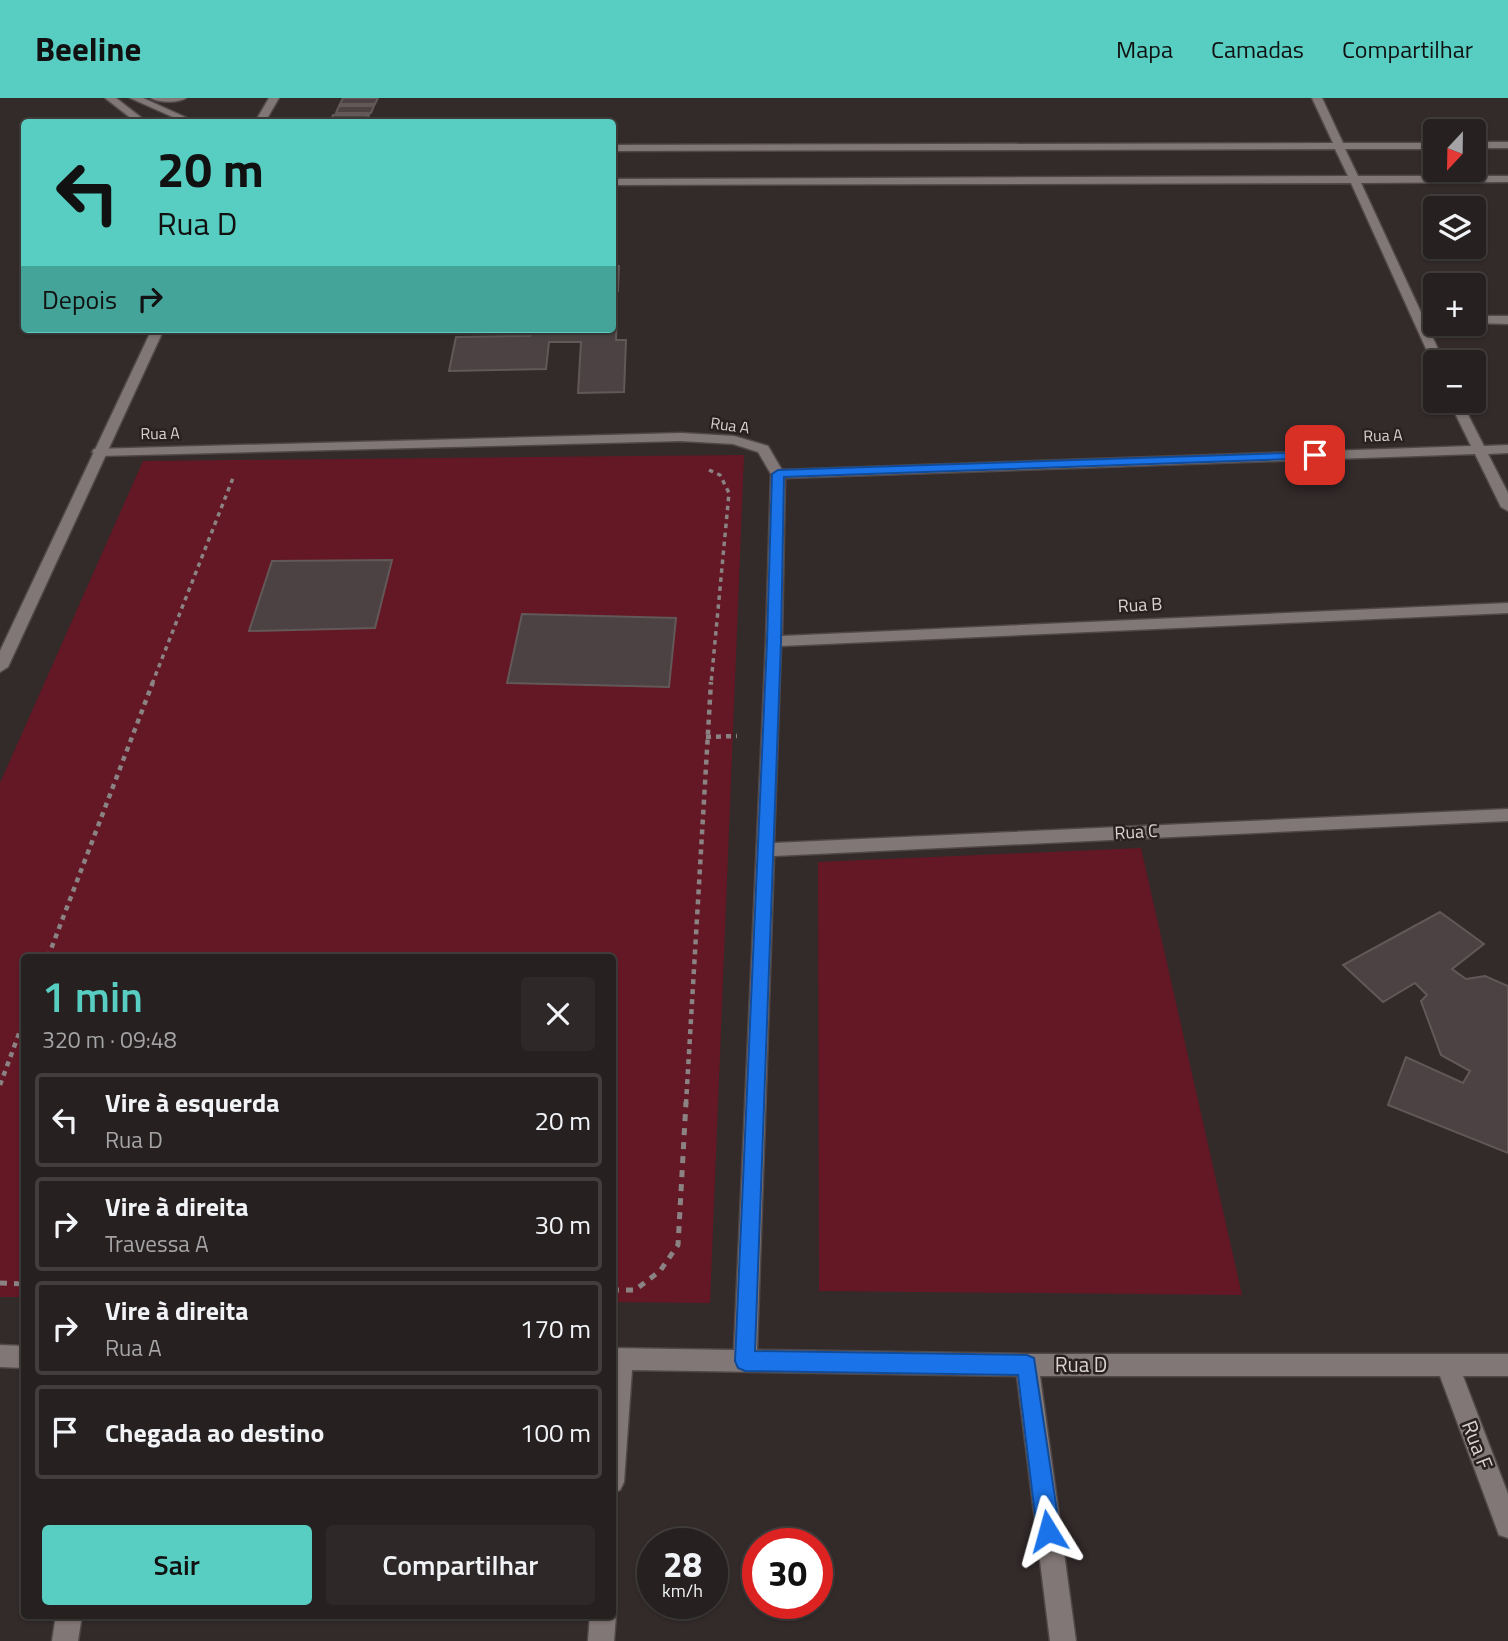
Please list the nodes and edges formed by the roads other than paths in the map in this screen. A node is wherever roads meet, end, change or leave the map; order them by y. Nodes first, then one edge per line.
1 (110, 98) edge
2 (135, 98) edge
3 (156, 98) edge
4 (181, 98) edge
5 (274, 98) edge
6 (1317, 98) edge
7 (138, 119) edge
8 (184, 119) edge
9 (262, 119) edge
10 (1486, 145) edge
11 (1508, 145) edge
12 (1423, 146) edge
13 (616, 148) edge
14 (1338, 148) junction
15 (1354, 180) junction
16 (1508, 180) edge
17 (616, 182) edge
18 (1419, 320) junction
19 (1423, 320) edge
20 (1486, 320) edge
21 (1508, 320) edge
22 (156, 333) edge
23 (1433, 350) edge
24 (1460, 413) edge
25 (1477, 449) junction
26 (1508, 449) edge
27 (99, 452) junction
28 (778, 474) junction
29 (1508, 508) edge
30 (1508, 608) edge
31 (774, 641) junction
32 (0, 667) edge
33 (1508, 815) edge
34 (764, 850) junction
35 (0, 1356) edge
36 (21, 1357) edge
37 (617, 1359) edge
38 (745, 1361) junction
39 (1027, 1365) junction
40 (1447, 1365) junction
41 (1508, 1365) edge
42 (616, 1384) edge
43 (1508, 1526) edge
44 (68, 1619) edge
45 (603, 1619) edge
46 (65, 1641) edge
47 (601, 1641) edge
48 (1063, 1641) edge

1 - 7 street
2 - 8 street
3 - 4 street
5 - 9 street
6 - 14 street
10 - 11 street
12 - 14 street
13 - 14 street
14 - 15 street
15 - 16 street
15 - 17 street
15 - 18 street
18 - 19 street
18 - 23 street
20 - 21 street
22 - 27 street
24 - 25 street
25 - 26 street, Rua A
25 - 28 street, Rua A
25 - 29 street
27 - 28 street, Rua A
27 - 32 street
28 - 31 street
30 - 31 street, Rua B
31 - 34 street
33 - 34 street, Rua C
34 - 38 street
35 - 36 street
37 - 38 street, Rua D
37 - 42 street
38 - 39 street, Rua D
39 - 40 street, Rua D
39 - 48 street
40 - 41 street, Rua D
40 - 43 street, Rua F
44 - 46 street
45 - 47 street

